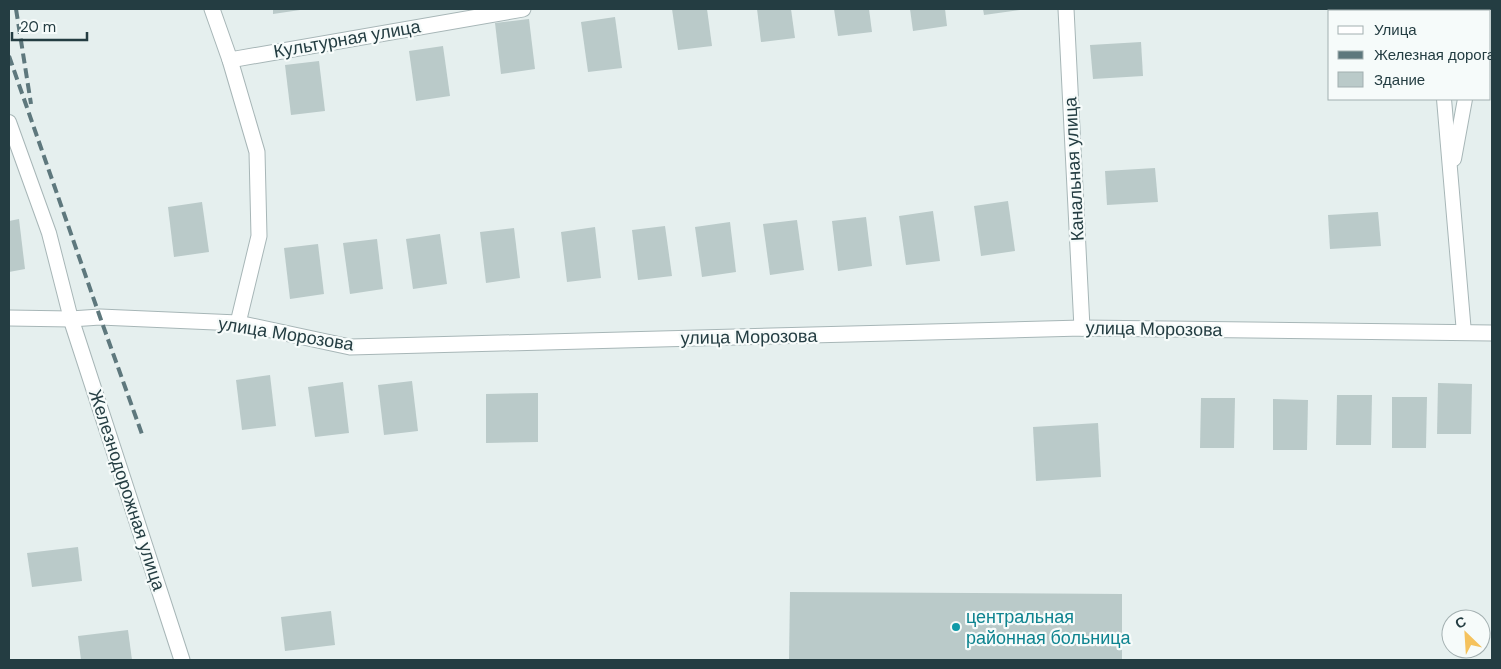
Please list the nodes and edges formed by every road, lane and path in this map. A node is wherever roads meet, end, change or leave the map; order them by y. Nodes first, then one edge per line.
1 (212, 9) edge
2 (523, 9) edge
3 (1066, 9) edge
4 (230, 60) junction
5 (1444, 100) edge
6 (1465, 100) edge
7 (9, 122) edge
8 (1451, 174) junction
9 (9, 318) edge
10 (71, 319) junction
11 (238, 323) junction
12 (1082, 328) junction
13 (1464, 333) junction
14 (1492, 333) edge
15 (182, 660) edge

1 - 4 street
2 - 4 street, Культурная улица
3 - 12 street, Канальная улица
4 - 11 street
5 - 8 lane
6 - 8 lane
7 - 10 lane
8 - 13 lane
9 - 10 street, улица Морозова
10 - 11 street, улица Морозова
10 - 15 street, Железнодорожная улица
11 - 12 street, улица Морозова
12 - 13 street, улица Морозова
13 - 14 street, улица Морозова

